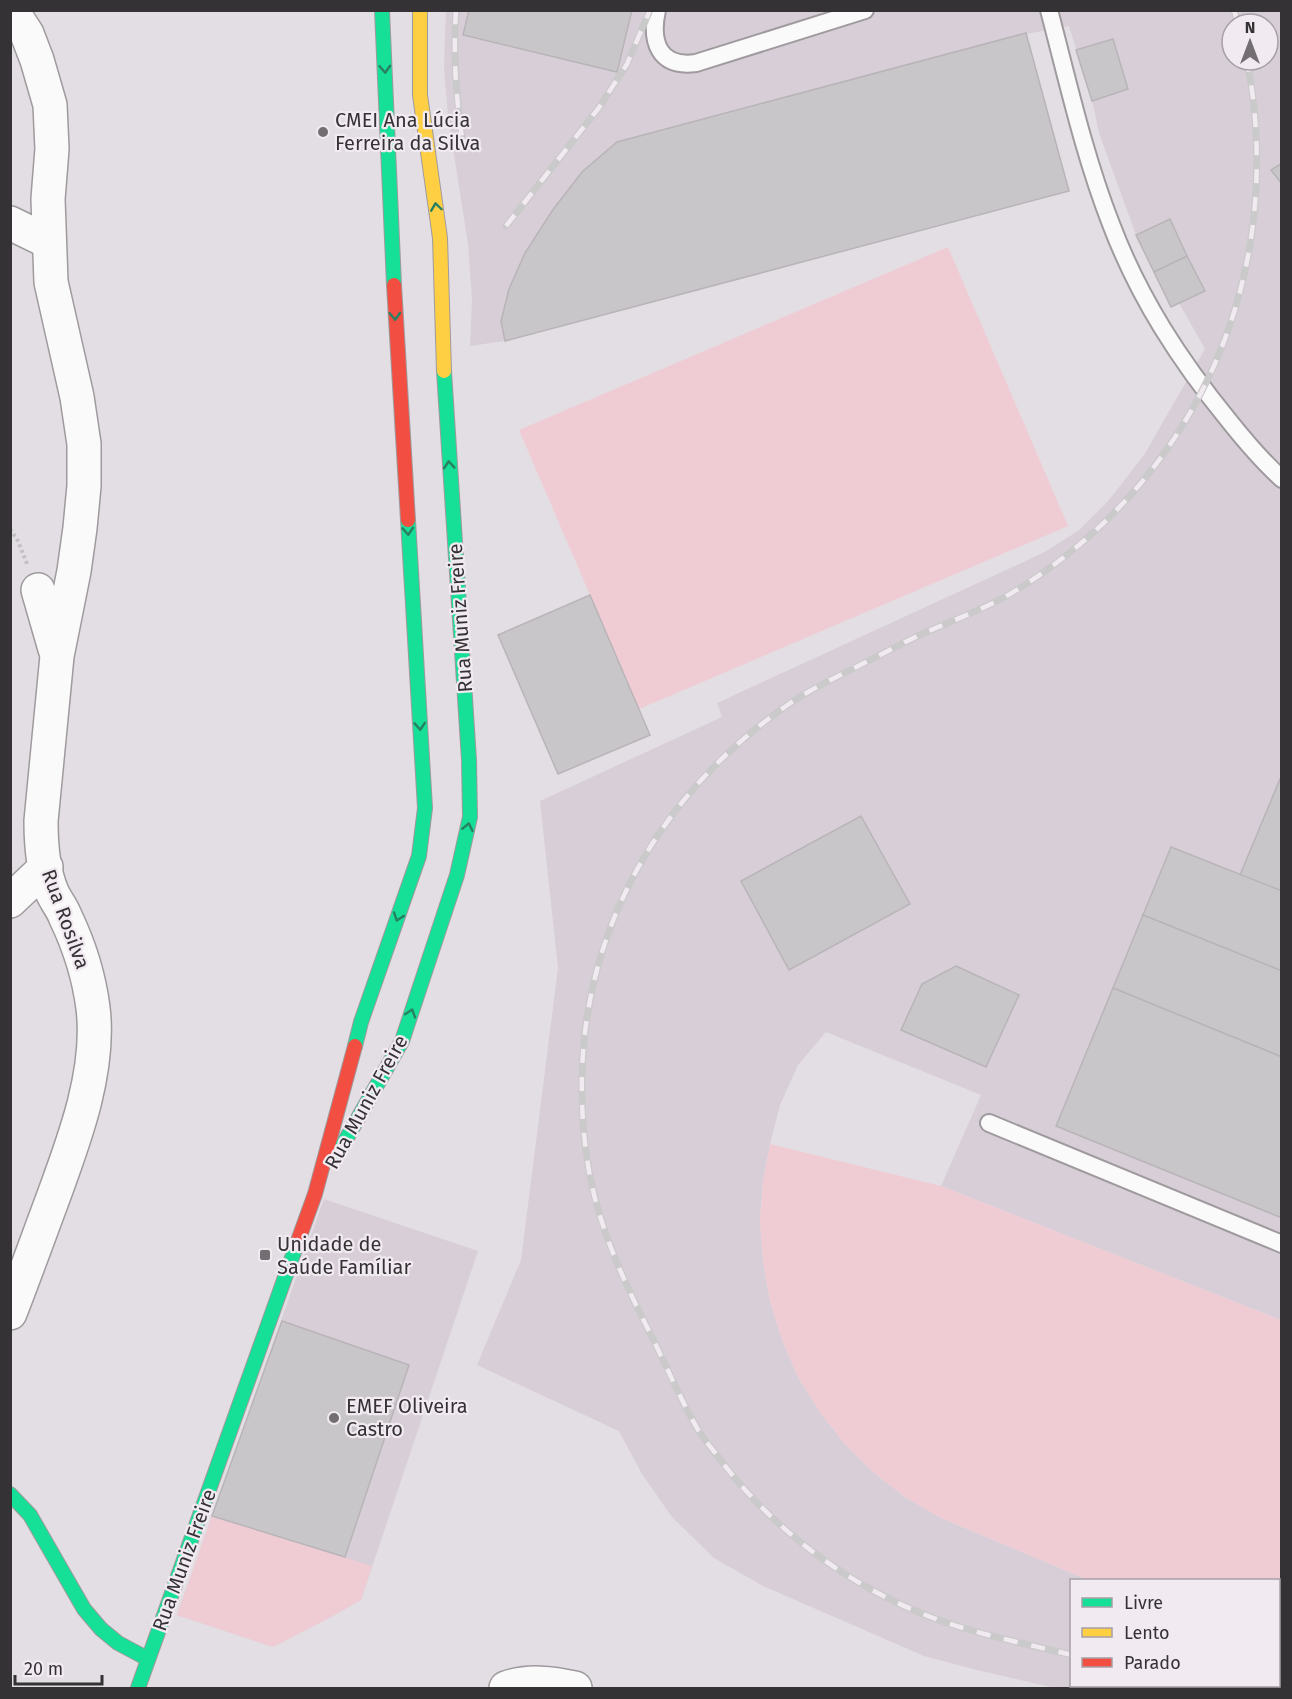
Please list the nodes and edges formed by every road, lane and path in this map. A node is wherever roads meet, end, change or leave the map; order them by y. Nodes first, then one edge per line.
1 (382, 10) edge
2 (420, 10) edge
3 (657, 10) edge
4 (865, 10) edge
5 (1049, 10) edge
6 (10, 13) edge
7 (10, 223) edge
8 (49, 242) junction
9 (1281, 479) edge
10 (10, 529) edge
11 (38, 590) joint
12 (57, 656) junction
13 (46, 867) junction
14 (10, 901) edge
15 (989, 1123) dead end
16 (315, 1194) junction
17 (1281, 1244) edge
18 (10, 1313) edge
19 (10, 1494) edge
20 (148, 1659) junction
21 (138, 1689) edge
22 (506, 1689) edge
23 (575, 1689) edge

1 -> 16 street, Rua Muniz Freire
16 -> 2 street, Rua Muniz Freire
3 - 4 lane
5 - 9 lane
6 - 8 street, Rua Rosilva
7 - 8 street
8 - 12 street, Rua Rosilva
10 - 11 path
11 - 12 street
12 - 13 street, Rua Rosilva
13 - 14 street
13 - 18 street, Rua Rosilva
15 - 17 lane
16 - 20 street, Rua Muniz Freire
19 - 20 street
20 - 21 street, Rua Muniz Freire
22 - 23 street

